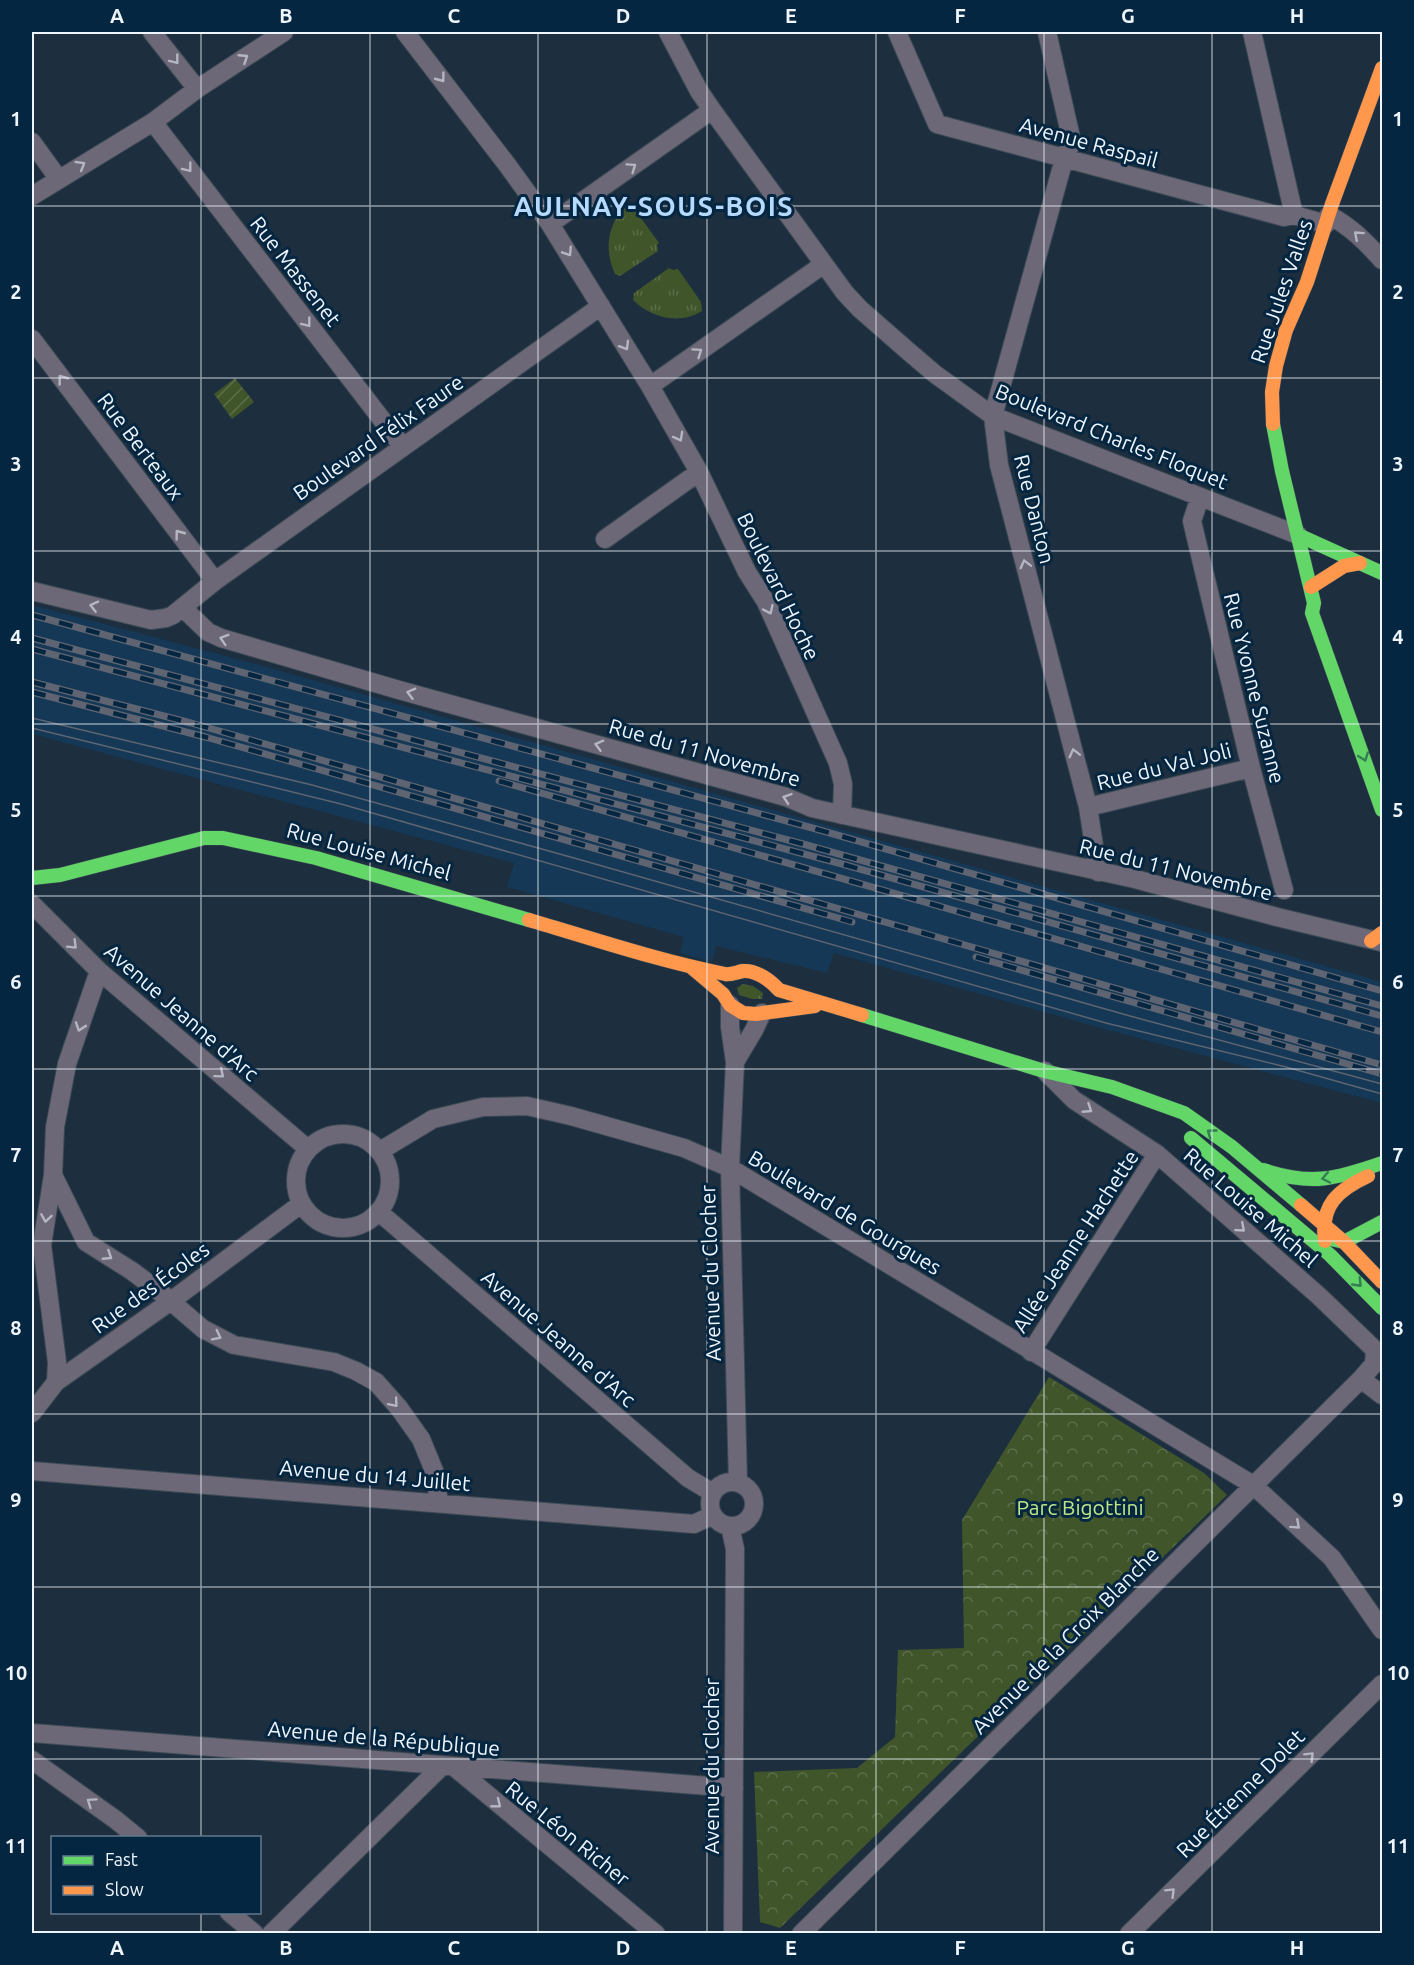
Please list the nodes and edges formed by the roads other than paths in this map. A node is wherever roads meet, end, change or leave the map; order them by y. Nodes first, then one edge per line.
1 (152, 32) edge
2 (284, 32) edge
3 (405, 32) edge
4 (668, 32) edge
5 (897, 32) edge
6 (1047, 32) edge
7 (1252, 32) edge
8 (1383, 68) edge
9 (197, 89) junction
10 (712, 110) junction
11 (153, 122) junction
12 (32, 142) edge
13 (1064, 159) junction
14 (58, 178) junction
15 (32, 196) edge
16 (1294, 215) junction
17 (1328, 220) junction
18 (550, 224) junction
19 (1383, 260) edge
20 (824, 264) junction
21 (601, 306) junction
22 (32, 339) edge
23 (650, 386) junction
24 (993, 416) junction
25 (403, 447) junction
26 (699, 472) junction
27 (1200, 497) junction
28 (1298, 535) junction
29 (605, 539) dead end
30 (1360, 564) junction
31 (1383, 573) edge
32 (215, 581) junction
33 (1311, 587) junction
34 (32, 591) edge
35 (1314, 603) junction
36 (183, 608) junction
37 (1251, 768) junction
38 (1383, 774) edge
39 (1088, 807) junction
40 (1383, 810) edge
41 (842, 815) junction
42 (1098, 872) junction
43 (32, 878) edge
44 (1284, 890) dead end
45 (32, 904) edge
46 (1379, 939) edge
47 (690, 966) junction
48 (99, 971) junction
49 (730, 975) junction
50 (778, 990) junction
51 (726, 999) junction
52 (834, 1007) junction
53 (767, 1012) junction
54 (735, 1062) junction
55 (1049, 1071) junction
56 (308, 1149) junction
57 (380, 1151) junction
58 (1157, 1154) junction
59 (1383, 1163) edge
60 (730, 1168) junction
61 (1257, 1169) junction
62 (1383, 1170) edge
63 (53, 1175) junction
64 (302, 1204) junction
65 (379, 1212) junction
66 (1383, 1222) edge
67 (1301, 1231) junction
68 (1324, 1231) junction
69 (1344, 1242) junction
70 (1330, 1255) junction
71 (1383, 1282) edge
72 (171, 1300) junction
73 (1383, 1308) edge
74 (1031, 1352) junction
75 (1361, 1378) junction
76 (56, 1383) junction
77 (1383, 1395) edge
78 (32, 1413) edge
79 (32, 1471) edge
80 (738, 1482) junction
81 (1253, 1485) junction
82 (713, 1493) junction
83 (439, 1503) junction
84 (712, 1515) junction
85 (730, 1526) junction
86 (1383, 1630) edge
87 (1383, 1684) edge
88 (32, 1733) edge
89 (32, 1760) edge
90 (447, 1766) junction
91 (734, 1788) junction
92 (136, 1836) edge
93 (231, 1914) edge
94 (255, 1934) edge
95 (271, 1934) edge
96 (656, 1934) edge
97 (733, 1934) edge
98 (801, 1934) edge
99 (1129, 1934) edge

1 -> 9 street
9 -> 2 street
3 -> 18 street, Boulevard Hoche
4 - 10 street, Boulevard Charles Floquet
5 - 13 street, Avenue Raspail
6 - 13 street, Rue Danton
7 - 16 street
8 - 17 street, Rue Jules Valles
9 - 11 street
18 -> 10 street
10 - 20 street, Boulevard Charles Floquet
14 -> 11 street
11 -> 25 street, Rue Massenet
12 - 14 street
13 - 16 street, Avenue Raspail
13 - 24 street, Rue Danton
14 - 15 street
16 - 17 street, Avenue Raspail
19 -> 17 street, Avenue Raspail
17 - 28 street, Rue Jules Valles
18 -> 21 street, Boulevard Hoche
23 -> 20 street
20 - 24 street, Boulevard Charles Floquet
21 -> 23 street, Boulevard Hoche
21 - 25 street, Boulevard Félix Faure
32 -> 22 street, Rue Berteaux
23 -> 26 street, Boulevard Hoche
24 - 27 street, Boulevard Charles Floquet
39 -> 24 street, Rue Danton
25 - 32 street, Boulevard Félix Faure
26 - 29 street
26 -> 41 street, Boulevard Hoche
27 - 28 street, Boulevard Charles Floquet
27 - 37 street, Rue Yvonne Suzanne
28 - 30 street, Boulevard Charles Floquet
28 - 33 street, Rue Jules Valles
30 - 31 street, Boulevard Charles Floquet
30 - 33 street
32 - 36 street, Boulevard Félix Faure
33 - 35 street, Rue Jules Valles
36 -> 34 street
35 - 38 street, Rue Jules Valles
35 -> 40 street, Rue Jules Valles
41 -> 36 street, Rue du 11 Novembre
37 - 39 street, Rue du Val Joli
37 - 44 street, Rue Yvonne Suzanne
39 - 42 street, Rue Danton
41 - 42 street, Rue du 11 Novembre
42 - 46 street, Rue du 11 Novembre
43 - 47 street, Rue Louise Michel
45 -> 48 street, Avenue Jeanne d'Arc
47 - 49 street, Rue Louise Michel
47 - 51 street, Rue Louise Michel
48 -> 56 street, Avenue Jeanne d'Arc
48 -> 63 street
49 - 50 street, Rue Louise Michel
49 - 51 street
50 - 52 street, Rue Louise Michel
50 - 53 street
51 - 53 street, Rue Louise Michel
51 - 54 street, Avenue du Clocher
52 - 53 street, Rue Louise Michel
52 - 55 street, Rue Louise Michel
53 - 54 street, Avenue du Clocher
54 - 60 street, Avenue du Clocher
55 -> 58 street, Rue Louise Michel
61 -> 55 street, Rue Louise Michel
55 - 67 street, Rue Louise Michel
56 - 57 street
56 - 64 street
57 - 60 street, Boulevard de Gourgues
57 - 65 street
58 - 74 street, Allée Jeanne Hachette
58 -> 75 street, Rue Louise Michel
59 -> 61 street
60 - 74 street, Boulevard de Gourgues
60 - 80 street, Avenue du Clocher
61 - 68 street, Rue Louise Michel
62 - 68 street
63 -> 72 street
63 -> 76 street
64 - 65 street
64 - 72 street, Rue des Écoles
65 - 82 street, Avenue Jeanne d'Arc
66 - 69 street
67 - 68 street
67 - 70 street, Rue Louise Michel
68 - 69 street
68 - 70 street
69 - 71 street, Rue Louise Michel
70 -> 73 street, Rue Louise Michel
72 - 76 street, Rue des Écoles
72 -> 83 street
74 - 81 street, Boulevard de Gourgues
75 - 77 street
75 - 81 street, Avenue de la Croix Blanche
76 - 78 street, Rue des Écoles
79 - 83 street, Avenue du 14 Juillet
80 - 82 street
80 - 85 street
81 -> 86 street, Boulevard de Gourgues
81 - 98 street, Avenue de la Croix Blanche
82 - 84 street
83 - 84 street, Avenue du 14 Juillet
84 - 85 street
85 - 91 street, Avenue du Clocher
99 -> 87 street, Rue Étienne Dolet
88 - 90 street, Avenue de la République
92 -> 89 street
90 - 91 street, Avenue de la République
90 - 95 street
90 -> 96 street, Rue Léon Richer
91 - 97 street, Avenue du Clocher
93 - 94 street

